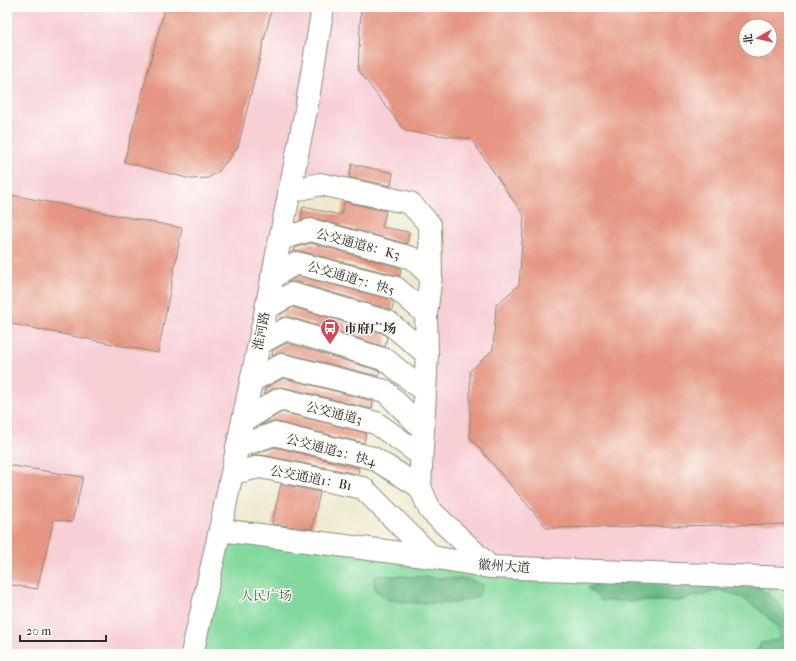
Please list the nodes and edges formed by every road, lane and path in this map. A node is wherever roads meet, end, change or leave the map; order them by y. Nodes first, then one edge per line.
1 (323, 7) edge
2 (289, 192) junction
3 (280, 239) junction
4 (430, 276) junction
5 (272, 277) junction
6 (266, 308) junction
7 (426, 314) junction
8 (259, 344) junction
9 (426, 354) junction
10 (251, 381) junction
11 (425, 392) junction
12 (243, 421) junction
13 (422, 428) junction
14 (237, 447) junction
15 (421, 456) junction
16 (233, 472) junction
17 (420, 487) junction
18 (220, 530) junction
19 (432, 557) junction
20 (490, 567) junction
21 (789, 578) edge
22 (192, 654) edge

1 - 2 street, 淮河路
2 - 3 street, 淮河路
2 - 4 street
3 - 4 street, 公交通道8：K3
3 - 5 street, 淮河路
4 - 7 street
5 - 6 street, 淮河路
5 - 7 street, 公交通道7：快5
6 - 8 street, 淮河路
6 - 9 street
7 - 9 street
8 - 10 street, 淮河路
8 - 11 street
9 - 11 street
10 - 12 street, 淮河路
10 - 13 street
11 - 13 street
12 - 14 street, 淮河路
12 - 15 street, 公交通道3
13 - 15 street
14 - 16 street, 淮河路
14 - 17 street, 公交通道2：快4
15 - 17 street
16 - 18 street, 淮河路
16 - 19 street, 公交通道1：B1
17 - 20 street
18 - 19 street, 徽州大道
18 - 22 street, 淮河路
19 - 20 street, 徽州大道
20 - 21 street, 徽州大道

